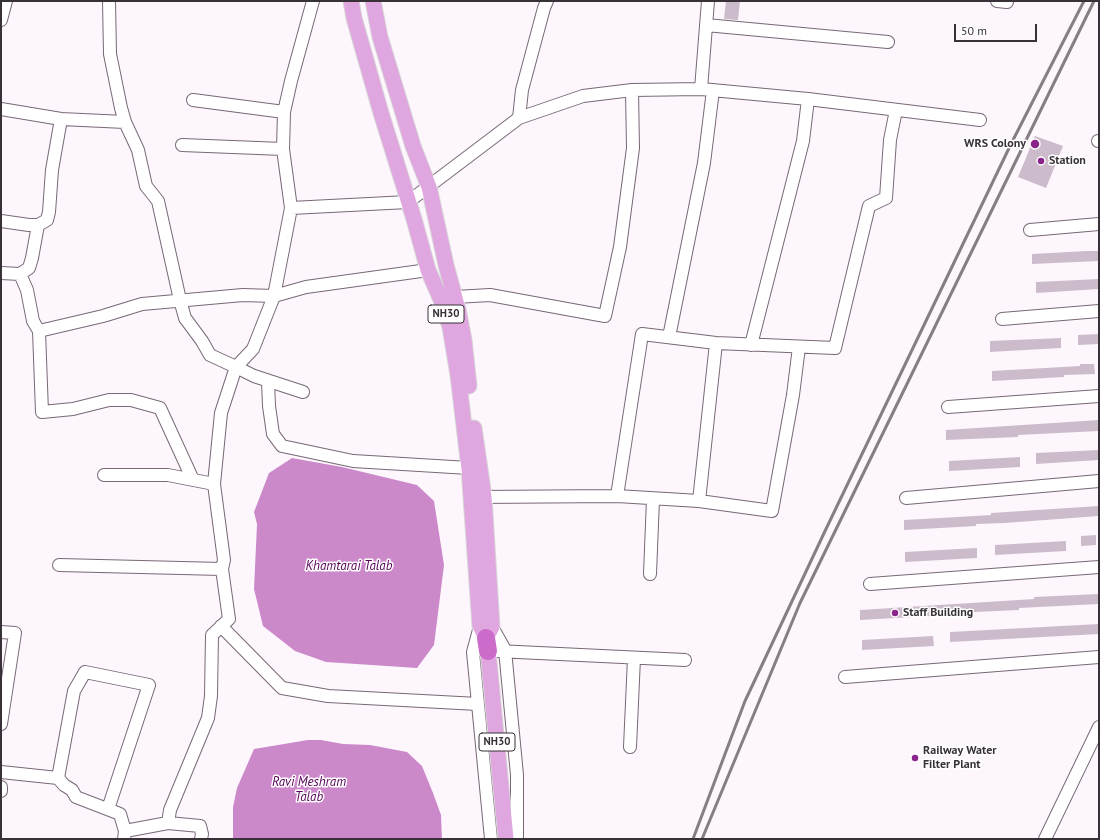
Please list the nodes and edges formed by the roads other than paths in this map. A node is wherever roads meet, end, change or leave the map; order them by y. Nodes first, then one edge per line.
1 (6, 1) edge
2 (109, 1) edge
3 (313, 1) edge
4 (352, 1) edge
5 (373, 1) edge
6 (547, 1) edge
7 (708, 1) edge
8 (1, 20) edge
9 (706, 25) junction
10 (888, 42) dead end
11 (632, 90) junction
12 (707, 90) junction
13 (808, 99) junction
14 (193, 100) dead end
15 (1, 109) edge
16 (896, 110) junction
17 (284, 112) junction
18 (519, 118) junction
19 (62, 119) junction
20 (980, 120) dead end
21 (125, 122) junction
22 (182, 145) dead end
23 (283, 149) junction
24 (429, 187) junction
25 (408, 202) junction
26 (291, 208) junction
27 (1, 221) edge
28 (1099, 224) edge
29 (38, 225) junction
30 (1030, 230) dead end
31 (428, 270) junction
32 (1, 273) edge
33 (20, 274) junction
34 (274, 296) junction
35 (448, 299) junction
36 (180, 300) junction
37 (1099, 311) edge
38 (1002, 319) dead end
39 (39, 331) junction
40 (669, 337) junction
41 (716, 343) junction
42 (751, 345) junction
43 (799, 347) junction
44 (236, 367) junction
45 (268, 382) junction
46 (303, 392) dead end
47 (1099, 396) edge
48 (948, 407) dead end
49 (469, 468) junction
50 (104, 475) dead end
51 (193, 480) junction
52 (1099, 481) edge
53 (214, 484) junction
54 (617, 496) junction
55 (477, 497) junction
56 (906, 498) dead end
57 (653, 499) junction
58 (699, 501) junction
59 (59, 565) dead end
60 (1099, 567) edge
61 (222, 569) junction
62 (650, 574) dead end
63 (870, 584) dead end
64 (222, 626) junction
65 (1, 632) edge
66 (487, 641) junction
67 (1099, 657) edge
68 (634, 658) junction
69 (686, 660) dead end
70 (845, 677) dead end
71 (478, 704) junction
72 (1, 724) edge
73 (1099, 727) edge
74 (630, 747) dead end
75 (1, 772) edge
76 (58, 778) junction
77 (1, 787) edge
78 (1, 791) edge
79 (108, 809) junction
80 (168, 823) junction
81 (124, 835) edge
82 (510, 837) edge
83 (201, 839) edge
84 (491, 839) edge
85 (1045, 839) edge

1 - 8 street
2 - 21 street
3 - 17 street
4 - 25 main road, NH30
5 - 24 main road, NH30
6 - 18 street
7 - 9 street
9 - 10 street
9 - 12 street
11 - 12 street
11 - 18 street
11 - 35 street
12 - 13 street
12 - 40 street
13 - 16 street
13 - 42 street
14 - 17 street
15 - 19 street
16 - 20 street
16 - 43 street
17 - 23 street
18 - 24 street
19 - 21 street
19 - 29 street
21 - 36 street
22 - 23 street
23 - 26 street
24 - 25 street
24 - 35 main road, NH30
25 - 26 street
25 - 31 main road, NH30
26 - 34 street
27 - 29 street
28 - 30 street
29 - 33 street
31 - 34 street
31 - 35 main road, NH30
32 - 33 street
33 - 39 street
34 - 36 street
34 - 44 street
35 - 49 main road, NH30
35 - 55 main road, NH30
36 - 39 street
36 - 44 street
37 - 38 street
39 - 51 street
40 - 41 street
40 - 54 street
41 - 42 street
41 - 58 street
42 - 43 street
43 - 58 street
44 - 45 street
44 - 53 street
45 - 46 street
45 - 49 street
47 - 48 street
49 - 55 main road, NH30
50 - 51 street
51 - 53 street
52 - 56 street
53 - 61 street
54 - 55 street
54 - 57 street
55 - 66 main road, NH30
57 - 58 street
57 - 62 street
59 - 61 street
60 - 63 street
61 - 64 street
64 - 71 street
64 - 80 street
65 - 72 street
66 - 68 street
66 - 71 street
66 - 82 main road, NH30
67 - 70 street
68 - 69 street
68 - 74 street
71 - 84 street
73 - 85 street
75 - 76 street
76 - 79 street
76 - 79 street
77 - 78 street
79 - 81 street
80 - 81 street
80 - 83 street

